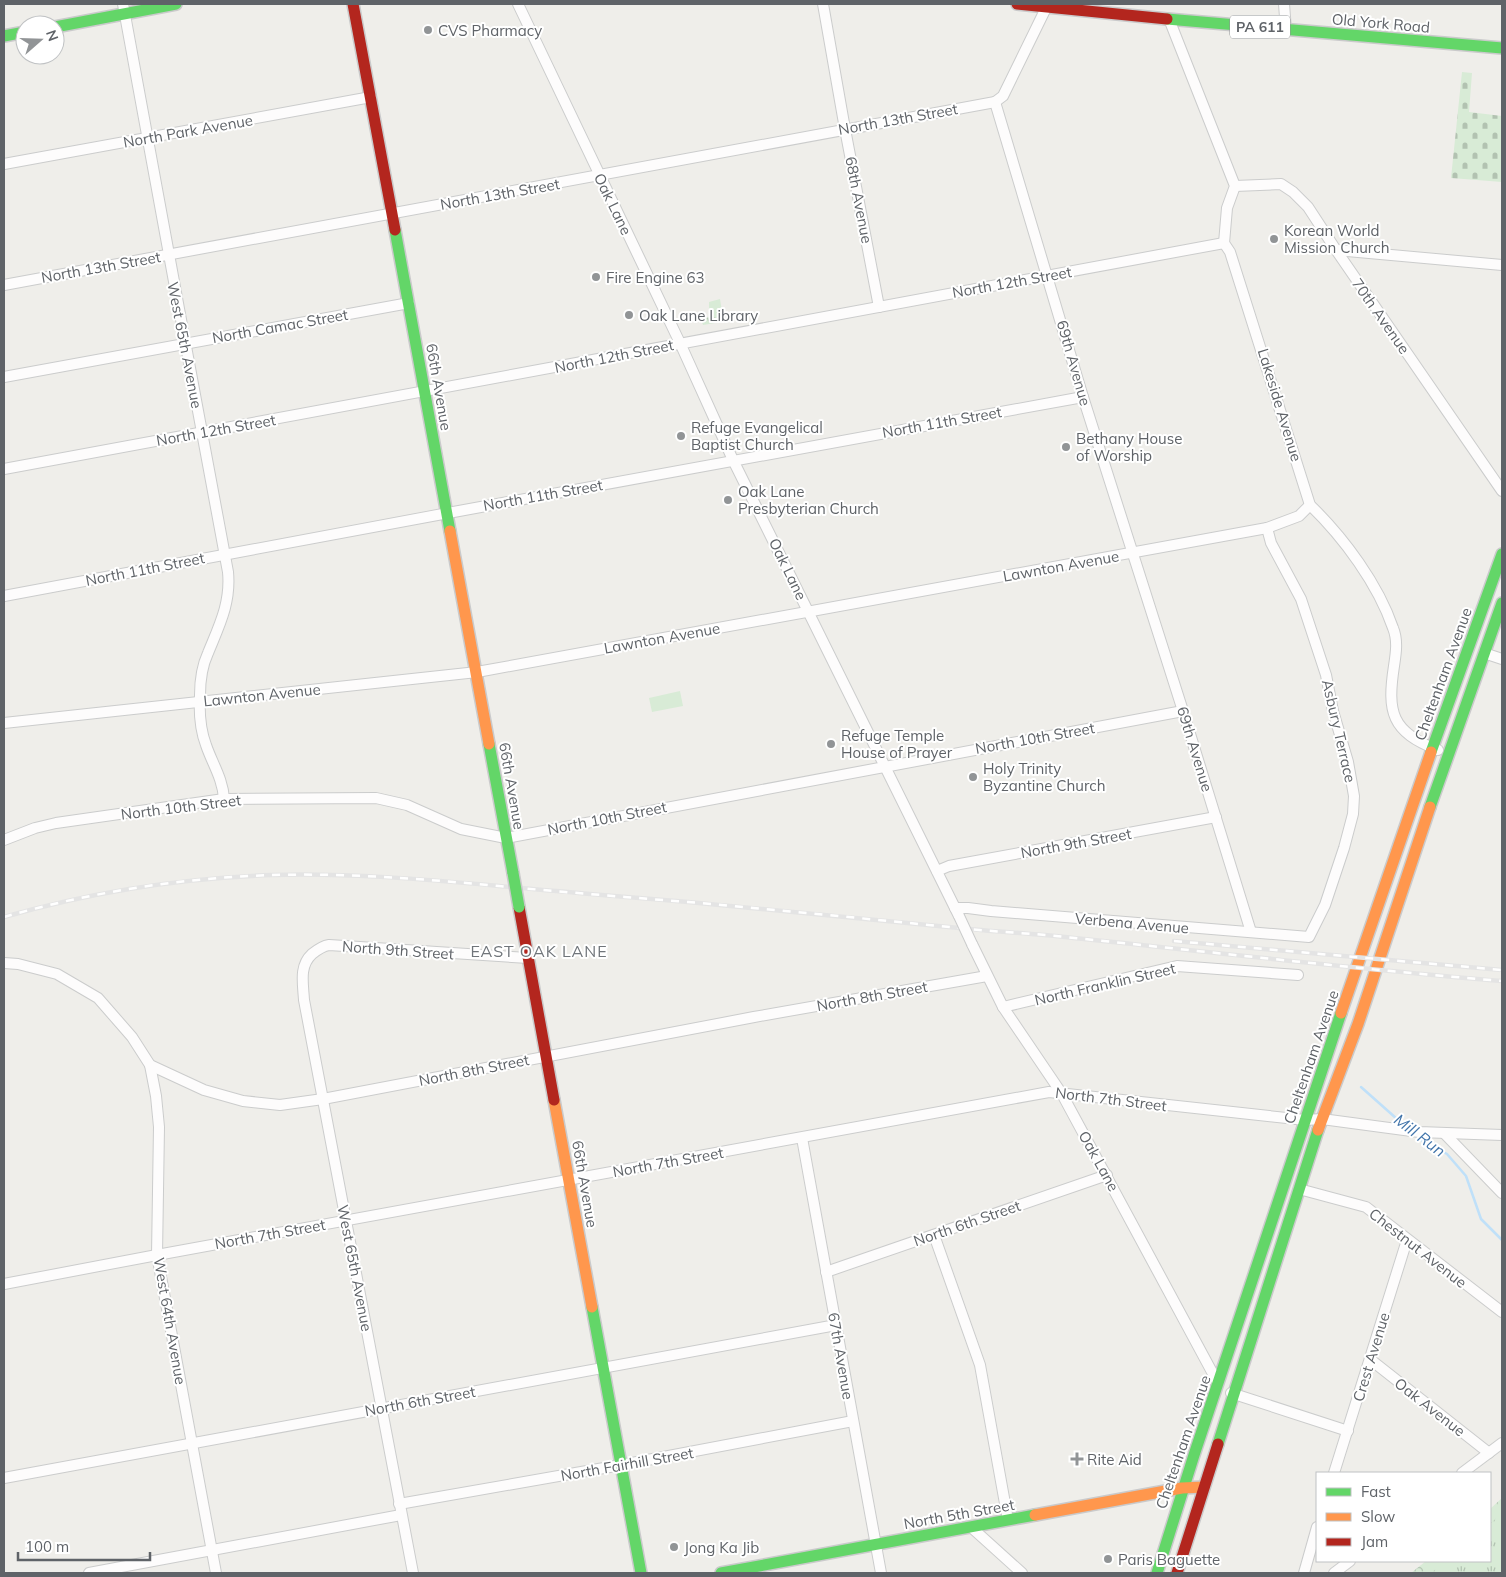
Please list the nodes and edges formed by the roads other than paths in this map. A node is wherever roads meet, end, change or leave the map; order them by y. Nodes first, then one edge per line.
1 (176, 4) edge
2 (353, 4) edge
3 (518, 4) edge
4 (823, 4) edge
5 (1017, 4) edge
6 (1284, 4) edge
7 (1048, 5) edge
8 (124, 9) edge
9 (1169, 19) junction
10 (65, 24) edge
11 (1286, 30) junction
12 (1502, 48) edge
13 (372, 97) junction
14 (995, 102) junction
15 (845, 129) junction
16 (148, 138) junction
17 (4, 164) edge
18 (600, 176) junction
19 (1235, 186) junction
20 (392, 214) junction
21 (1224, 243) junction
22 (1336, 250) junction
23 (168, 255) junction
24 (1502, 265) edge
25 (1048, 275) junction
26 (4, 285) edge
27 (409, 302) junction
28 (879, 306) junction
29 (184, 343) junction
30 (680, 343) junction
31 (4, 377) edge
32 (424, 392) junction
33 (1083, 397) junction
34 (201, 433) junction
35 (733, 460) junction
36 (4, 469) edge
37 (1502, 491) edge
38 (1310, 505) junction
39 (448, 512) junction
40 (1267, 528) junction
41 (1132, 553) junction
42 (224, 554) junction
43 (1502, 554) edge
44 (4, 596) edge
45 (1502, 603) edge
46 (809, 612) junction
47 (1484, 653) junction
48 (1502, 659) edge
49 (477, 672) junction
50 (199, 701) junction
51 (1184, 711) junction
52 (4, 723) edge
53 (1432, 748) junction
54 (1448, 754) junction
55 (885, 766) junction
56 (224, 799) junction
57 (1216, 817) junction
58 (506, 838) junction
59 (4, 840) edge
60 (936, 871) junction
61 (957, 912) junction
62 (1251, 932) junction
63 (1309, 938) joint
64 (528, 958) junction
65 (304, 963) joint
66 (4, 964) edge
67 (1298, 975) dead end
68 (987, 976) junction
69 (1003, 1007) junction
70 (546, 1057) junction
71 (150, 1065) junction
72 (1062, 1094) junction
73 (323, 1099) junction
74 (1322, 1119) junction
75 (1305, 1120) junction
76 (1444, 1133) junction
77 (1502, 1135) edge
78 (802, 1138) junction
79 (1107, 1175) junction
80 (569, 1179) junction
81 (1299, 1189) junction
82 (1502, 1193) edge
83 (346, 1221) junction
84 (934, 1235) junction
85 (1407, 1240) junction
86 (157, 1255) junction
87 (826, 1272) junction
88 (4, 1284) edge
89 (1502, 1312) edge
90 (836, 1325) junction
91 (1371, 1360) junction
92 (603, 1368) junction
93 (1219, 1384) junction
94 (1233, 1395) junction
95 (382, 1407) junction
96 (854, 1421) junction
97 (1348, 1431) junction
98 (192, 1443) junction
99 (1502, 1443) edge
100 (1489, 1453) junction
101 (621, 1465) junction
102 (1334, 1472) edge
103 (1463, 1472) edge
104 (4, 1478) edge
105 (1204, 1487) junction
106 (1182, 1488) junction
107 (399, 1504) junction
108 (401, 1515) junction
109 (1008, 1520) junction
110 (971, 1527) junction
111 (1316, 1531) edge
112 (876, 1544) junction
113 (212, 1550) junction
114 (1349, 1562) edge
115 (89, 1573) edge
116 (216, 1573) edge
117 (412, 1573) edge
118 (641, 1573) edge
119 (721, 1573) edge
120 (881, 1573) edge
121 (1022, 1573) edge
122 (1157, 1573) edge
123 (1176, 1573) edge
124 (1304, 1573) edge
125 (1334, 1573) edge

1 - 8 main road
2 - 13 main road, 66th Avenue
3 - 18 street, Oak Lane
4 - 15 street, 68th Avenue
5 - 7 main road, Old York Road / PA 611
6 - 11 street
7 - 9 main road, Old York Road / PA 611
7 - 14 street
8 - 10 main road
8 - 16 street, West 65th Avenue
9 - 11 main road, Old York Road / PA 611
9 - 19 street
11 - 12 main road, Old York Road / PA 611
13 - 16 street, North Park Avenue
13 - 20 main road, 66th Avenue
14 - 15 street, North 13th Street
14 - 25 street, 69th Avenue
15 - 18 street, North 13th Street
15 - 28 street, 68th Avenue
16 - 17 street, North Park Avenue
16 - 23 street, West 65th Avenue
18 - 20 street, North 13th Street
18 - 30 street, Oak Lane
19 - 21 street
19 - 22 street, 70th Avenue
20 - 23 street, North 13th Street
20 - 27 main road, 66th Avenue
21 - 25 street, North 12th Street
21 - 38 street, Lakeside Avenue
22 - 24 street
22 - 37 street, 70th Avenue
23 - 26 street, North 13th Street
23 - 29 street, West 65th Avenue
25 - 28 street, North 12th Street
25 - 33 street, 69th Avenue
27 - 29 street, North Camac Street
27 - 32 main road, 66th Avenue
28 - 30 street, North 12th Street
29 - 31 street, North Camac Street
29 - 34 street, West 65th Avenue
30 - 32 street, North 12th Street
30 - 35 street, Oak Lane
32 - 34 street, North 12th Street
32 - 39 main road, 66th Avenue
33 - 35 street, North 11th Street
33 - 41 street, 69th Avenue
34 - 36 street, North 12th Street
34 - 42 street, West 65th Avenue
35 - 39 street, North 11th Street
35 - 46 street, Oak Lane
38 - 40 street, Lawnton Avenue
38 - 53 street, Lakeside Avenue
39 - 42 street, North 11th Street
39 - 49 main road, 66th Avenue
40 - 41 street, Lawnton Avenue
40 - 63 street, Asbury Terrace
41 - 46 street, Lawnton Avenue
41 - 51 street, 69th Avenue
42 - 44 street, North 11th Street
42 - 50 street, West 65th Avenue
43 - 53 main road, Cheltenham Avenue
45 - 47 main road, Cheltenham Avenue
46 - 49 street, Lawnton Avenue
46 - 55 street, Oak Lane
47 - 48 street
47 - 54 main road, Cheltenham Avenue
49 - 50 street, Lawnton Avenue
49 - 58 main road, 66th Avenue
50 - 52 street, Lawnton Avenue
50 - 56 street, West 65th Avenue
51 - 55 street, North 10th Street
51 - 57 street, 69th Avenue
53 - 54 street, Lakeside Avenue
53 - 75 main road, Cheltenham Avenue
54 - 74 main road, Cheltenham Avenue
55 - 58 street, North 10th Street
55 - 60 street, Oak Lane
56 - 58 street, North 10th Street
56 - 59 street, North 10th Street
57 - 60 street, North 9th Street
57 - 62 street, 69th Avenue
58 - 64 main road, 66th Avenue, bridge
60 - 61 street, Oak Lane
61 - 62 street, Verbena Avenue
61 - 68 street, Oak Lane, bridge
62 - 63 street, Verbena Avenue
64 - 65 street, North 9th Street
64 - 70 main road, 66th Avenue
65 - 73 street, West 65th Avenue
66 - 71 street
67 - 69 street, North Franklin Street
68 - 69 street, Oak Lane
68 - 70 street, North 8th Street
69 - 72 street, Oak Lane
70 - 73 street, North 8th Street
70 - 80 main road, 66th Avenue
71 - 73 street, North 8th Street
71 - 86 street, West 64th Avenue
72 - 75 street, North 7th Street
72 - 78 street, North 7th Street
72 - 79 street, Oak Lane
73 - 83 street, West 65th Avenue
74 - 75 street, North 7th Street
74 - 76 street, North 7th Street
74 - 81 main road, Cheltenham Avenue
75 - 93 main road, Cheltenham Avenue
76 - 77 street, North 7th Street
76 - 82 street
78 - 80 street, North 7th Street
78 - 87 street, 67th Avenue
79 - 84 street, North 6th Street
79 - 93 street, Oak Lane
80 - 83 street, North 7th Street
80 - 92 main road, 66th Avenue
81 - 85 street, Chestnut Avenue
81 - 94 main road, Cheltenham Avenue
83 - 86 street, North 7th Street
83 - 95 street, West 65th Avenue
84 - 87 street, North 6th Street
84 - 109 street
85 - 89 street, Chestnut Avenue
85 - 91 street, Crest Avenue
86 - 88 street, North 7th Street
86 - 98 street, West 64th Avenue
87 - 90 street, 67th Avenue
90 - 92 street, North 6th Street
90 - 96 street, 67th Avenue
91 - 97 street, Crest Avenue
91 - 100 street, Oak Avenue
92 - 95 street, North 6th Street
92 - 101 main road, 66th Avenue
93 - 94 street
93 - 106 main road, Cheltenham Avenue
94 - 97 street
94 - 105 main road, Cheltenham Avenue
95 - 98 street, North 6th Street
95 - 107 street, West 65th Avenue
96 - 101 street, North Fairhill Street
96 - 112 street, 67th Avenue
97 - 102 street, Crest Avenue
98 - 104 street, North 6th Street
98 - 113 street, West 64th Avenue
99 - 100 street
100 - 103 street
101 - 107 street, North Fairhill Street
101 - 118 main road, 66th Avenue
105 - 106 main road, North 5th Street
105 - 123 main road, Cheltenham Avenue
106 - 109 main road, North 5th Street
106 - 122 main road, Cheltenham Avenue
107 - 108 street, West 65th Avenue
108 - 113 street
108 - 117 street, West 65th Avenue
109 - 110 main road, North 5th Street
110 - 112 main road, North 5th Street
110 - 121 street
111 - 124 street
112 - 119 main road, North 5th Street
112 - 120 street, 67th Avenue
113 - 115 street
113 - 116 street, West 64th Avenue
114 - 125 street

